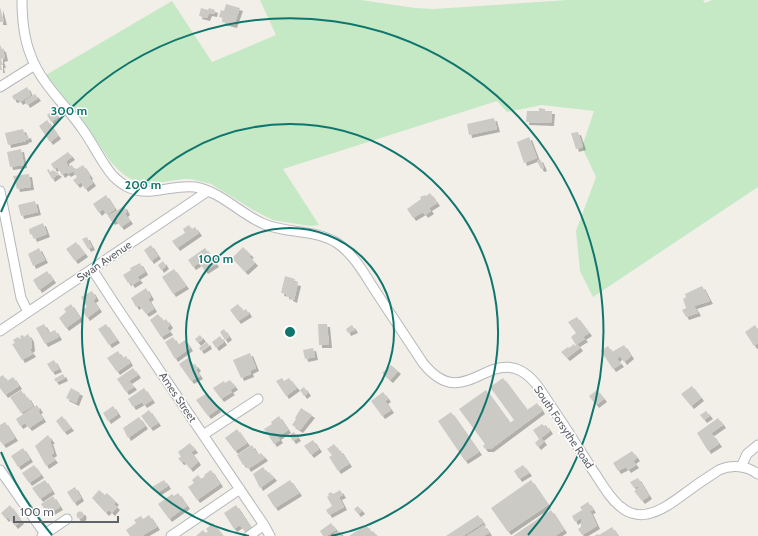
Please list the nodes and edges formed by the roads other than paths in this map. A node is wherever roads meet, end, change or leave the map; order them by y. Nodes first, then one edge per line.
1 (22, 0) edge
2 (34, 65) junction
3 (0, 87) edge
4 (0, 191) edge
5 (208, 191) junction
6 (92, 269) junction
7 (28, 312) junction
8 (0, 331) edge
9 (258, 399) dead end
10 (204, 435) junction
11 (758, 445) edge
12 (741, 467) junction
13 (0, 470) edge
14 (758, 474) edge
15 (240, 489) junction
16 (67, 519) dead end
17 (264, 525) junction
18 (43, 535) edge
19 (171, 536) edge
20 (249, 536) edge
21 (270, 536) edge

1 - 2 street, South Forsythe Road
2 - 3 street
2 - 5 street, South Forsythe Road
4 - 7 street
5 - 6 street, Swan Avenue
5 - 12 street, South Forsythe Road
6 - 7 street, Swan Avenue
6 - 10 street, Ames Street
7 - 8 street, Swan Avenue
9 - 10 street
10 - 15 street, Ames Street
11 - 12 street
12 - 14 street, South Forsythe Road
13 - 18 street
15 - 17 street, Ames Street
15 - 19 street
16 - 18 street
17 - 20 street
17 - 21 street, Ames Street

